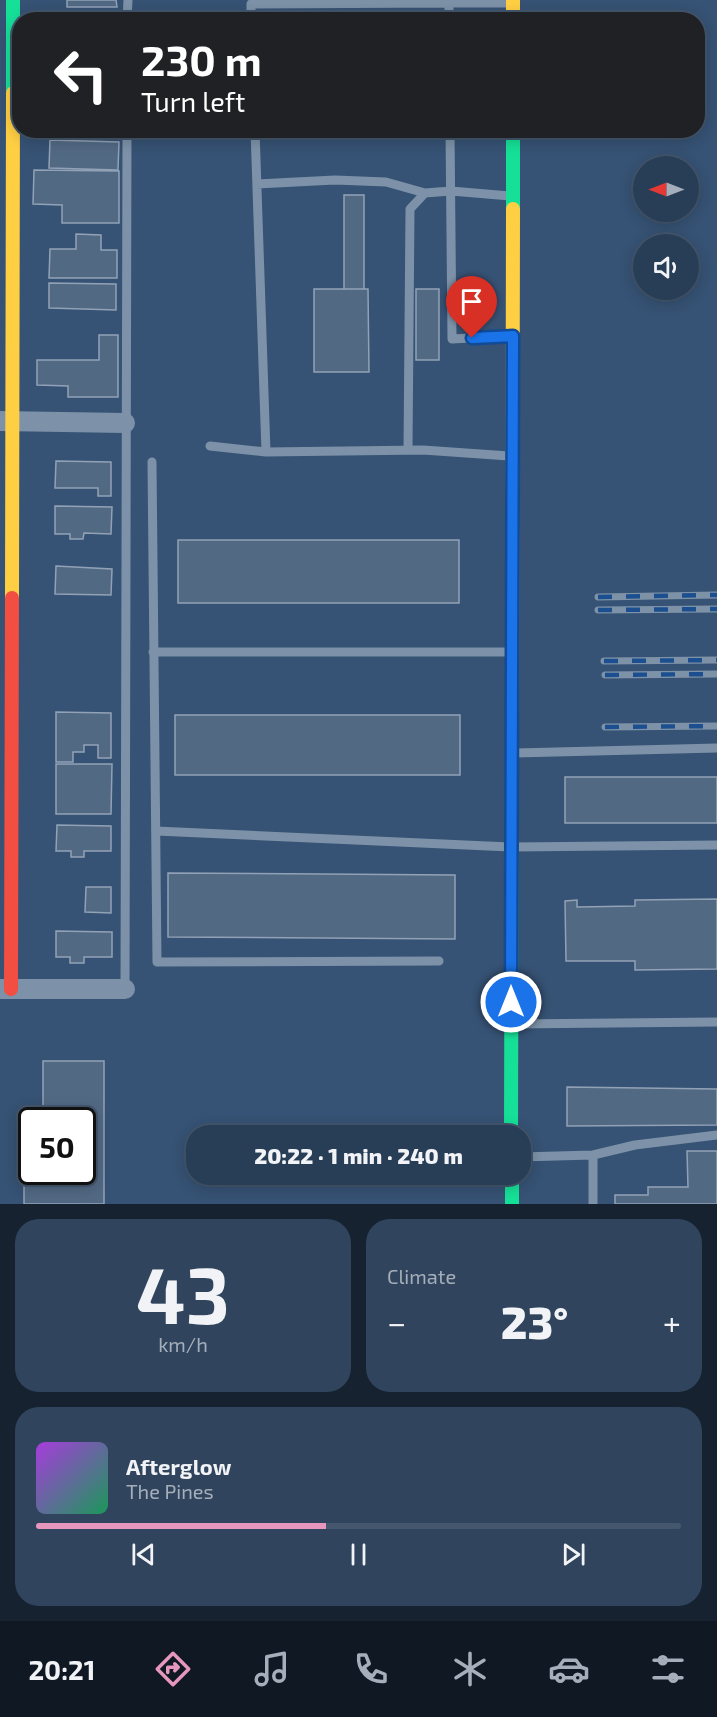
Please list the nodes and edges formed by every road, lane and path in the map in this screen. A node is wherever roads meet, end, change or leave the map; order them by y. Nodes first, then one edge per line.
1 (513, 1) edge
2 (449, 3) junction
3 (251, 12) edge
4 (449, 12) edge
5 (12, 70) edge
6 (127, 138) edge
7 (255, 138) edge
8 (450, 138) edge
9 (513, 138) edge
10 (257, 184) junction
11 (451, 191) junction
12 (425, 193) junction
13 (513, 196) junction
14 (513, 336) junction
15 (7, 421) edge
16 (126, 423) junction
17 (210, 446) dead end
18 (408, 450) junction
19 (266, 452) junction
20 (513, 456) junction
21 (152, 462) dead end
22 (153, 652) junction
23 (513, 652) junction
24 (717, 748) edge
25 (513, 753) junction
26 (156, 831) junction
27 (717, 845) edge
28 (512, 848) junction
29 (439, 961) dead end
30 (6, 989) edge
31 (126, 989) joint
32 (717, 1022) edge
33 (511, 1024) junction
34 (511, 1125) edge
35 (717, 1136) edge
36 (593, 1155) junction
37 (531, 1156) edge
38 (512, 1185) edge
39 (512, 1204) edge
40 (593, 1204) edge

1 - 2 lane
2 - 3 lane
2 - 4 lane
5 - 15 main road
6 - 16 lane
7 - 10 lane
8 - 11 lane
9 - 13 main road
10 - 12 lane
10 - 19 lane
11 - 12 lane
11 - 13 lane
11 - 14 lane
12 - 18 lane
13 - 14 main road
14 - 20 main road
15 - 16 street
15 - 30 main road
16 - 31 lane
17 - 19 lane
18 - 19 lane
18 - 20 lane
20 - 23 main road
21 - 22 lane
22 - 23 lane
22 - 26 lane
23 - 25 main road
24 - 25 lane
25 - 28 main road
26 - 28 lane
26 - 29 lane
27 - 28 lane
28 - 33 main road
30 - 31 street
32 - 33 lane
33 - 34 main road
35 - 36 lane
36 - 37 lane
36 - 40 lane
38 - 39 main road

